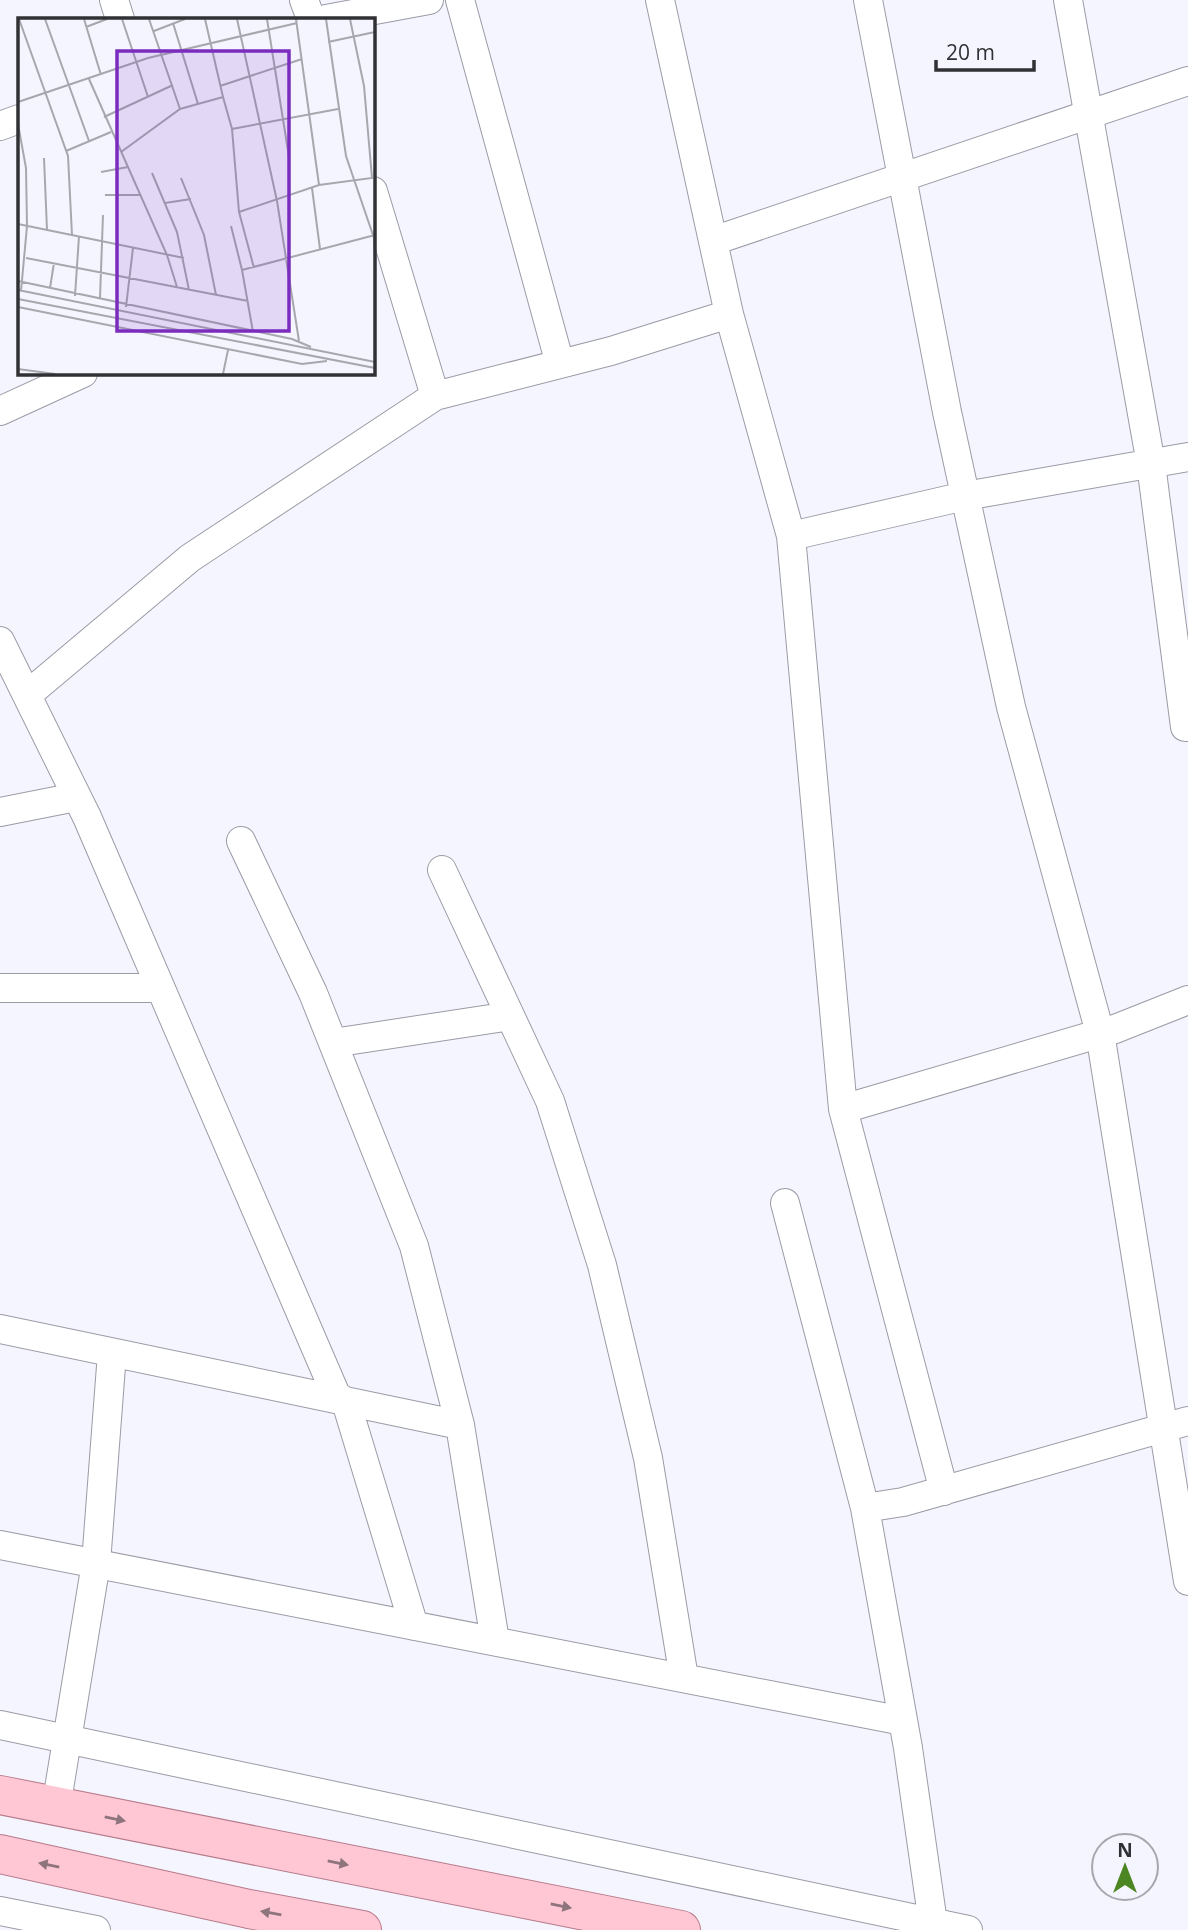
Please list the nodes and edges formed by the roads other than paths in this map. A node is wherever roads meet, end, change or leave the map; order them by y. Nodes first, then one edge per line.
1 (114, 0) edge
2 (304, 0) edge
3 (429, 0) edge
4 (460, 0) edge
5 (660, 0) edge
6 (868, 0) edge
7 (1068, 0) edge
8 (120, 18) edge
9 (311, 18) edge
10 (331, 18) edge
11 (1188, 82) edge
12 (1087, 115) junction
13 (18, 119) edge
14 (0, 126) edge
15 (902, 179) junction
16 (374, 199) edge
17 (379, 238) edge
18 (713, 241) junction
19 (729, 314) junction
20 (560, 364) junction
21 (81, 374) edge
22 (435, 397) junction
23 (0, 411) edge
24 (1188, 457) edge
25 (1151, 464) junction
26 (965, 496) junction
27 (791, 536) junction
28 (0, 641) edge
29 (27, 695) junction
30 (1185, 727) dead end
31 (76, 797) junction
32 (0, 812) edge
33 (241, 841) dead end
34 (442, 870) dead end
35 (0, 988) edge
36 (159, 988) junction
37 (1188, 1000) edge
38 (510, 1016) junction
39 (1100, 1033) junction
40 (333, 1043) junction
41 (843, 1109) junction
42 (785, 1203) dead end
43 (0, 1329) edge
44 (112, 1353) junction
45 (346, 1402) junction
46 (460, 1425) junction
47 (1176, 1425) edge
48 (944, 1491) junction
49 (864, 1508) junction
50 (0, 1545) edge
51 (96, 1563) junction
52 (1188, 1580) edge
53 (414, 1626) junction
54 (495, 1641) junction
55 (684, 1678) junction
56 (903, 1721) junction
57 (0, 1725) edge
58 (68, 1739) junction
59 (0, 1795) edge
60 (56, 1807) junction
61 (0, 1854) edge
62 (0, 1910) edge
63 (934, 1926) edge
64 (96, 1930) edge
65 (362, 1930) edge
66 (681, 1930) edge
67 (968, 1930) edge

1 - 8 street
2 - 9 street
3 - 10 street
4 - 20 street
5 - 18 street
6 - 15 street
7 - 12 street
11 - 12 street
12 - 15 street
12 - 25 street
13 - 14 street
15 - 18 street
15 - 26 street
16 - 17 street
17 - 22 street
18 - 19 street
19 - 20 street
19 - 27 street
20 - 22 street
21 - 23 street
22 - 29 street
24 - 25 street
25 - 26 street
25 - 30 street
26 - 27 street
26 - 39 street
27 - 41 street
28 - 29 street
29 - 31 street
31 - 32 street
31 - 36 street
33 - 40 street
34 - 38 street
35 - 36 street
36 - 45 street
37 - 39 street
38 - 40 street
38 - 55 street
39 - 41 street
39 - 47 street
40 - 46 street
41 - 48 street
42 - 49 street
43 - 44 street
44 - 45 street
44 - 51 street
45 - 46 street
45 - 53 street
46 - 54 street
47 - 48 street
47 - 52 street
48 - 49 street
49 - 56 street
50 - 51 street
51 - 53 street
51 - 58 street
53 - 54 street
54 - 55 street
55 - 56 street
56 - 63 street
57 - 58 street
58 - 60 street
58 - 63 street
59 - 60 main road
60 -> 66 main road
65 -> 61 main road
62 - 64 street
63 - 67 street

